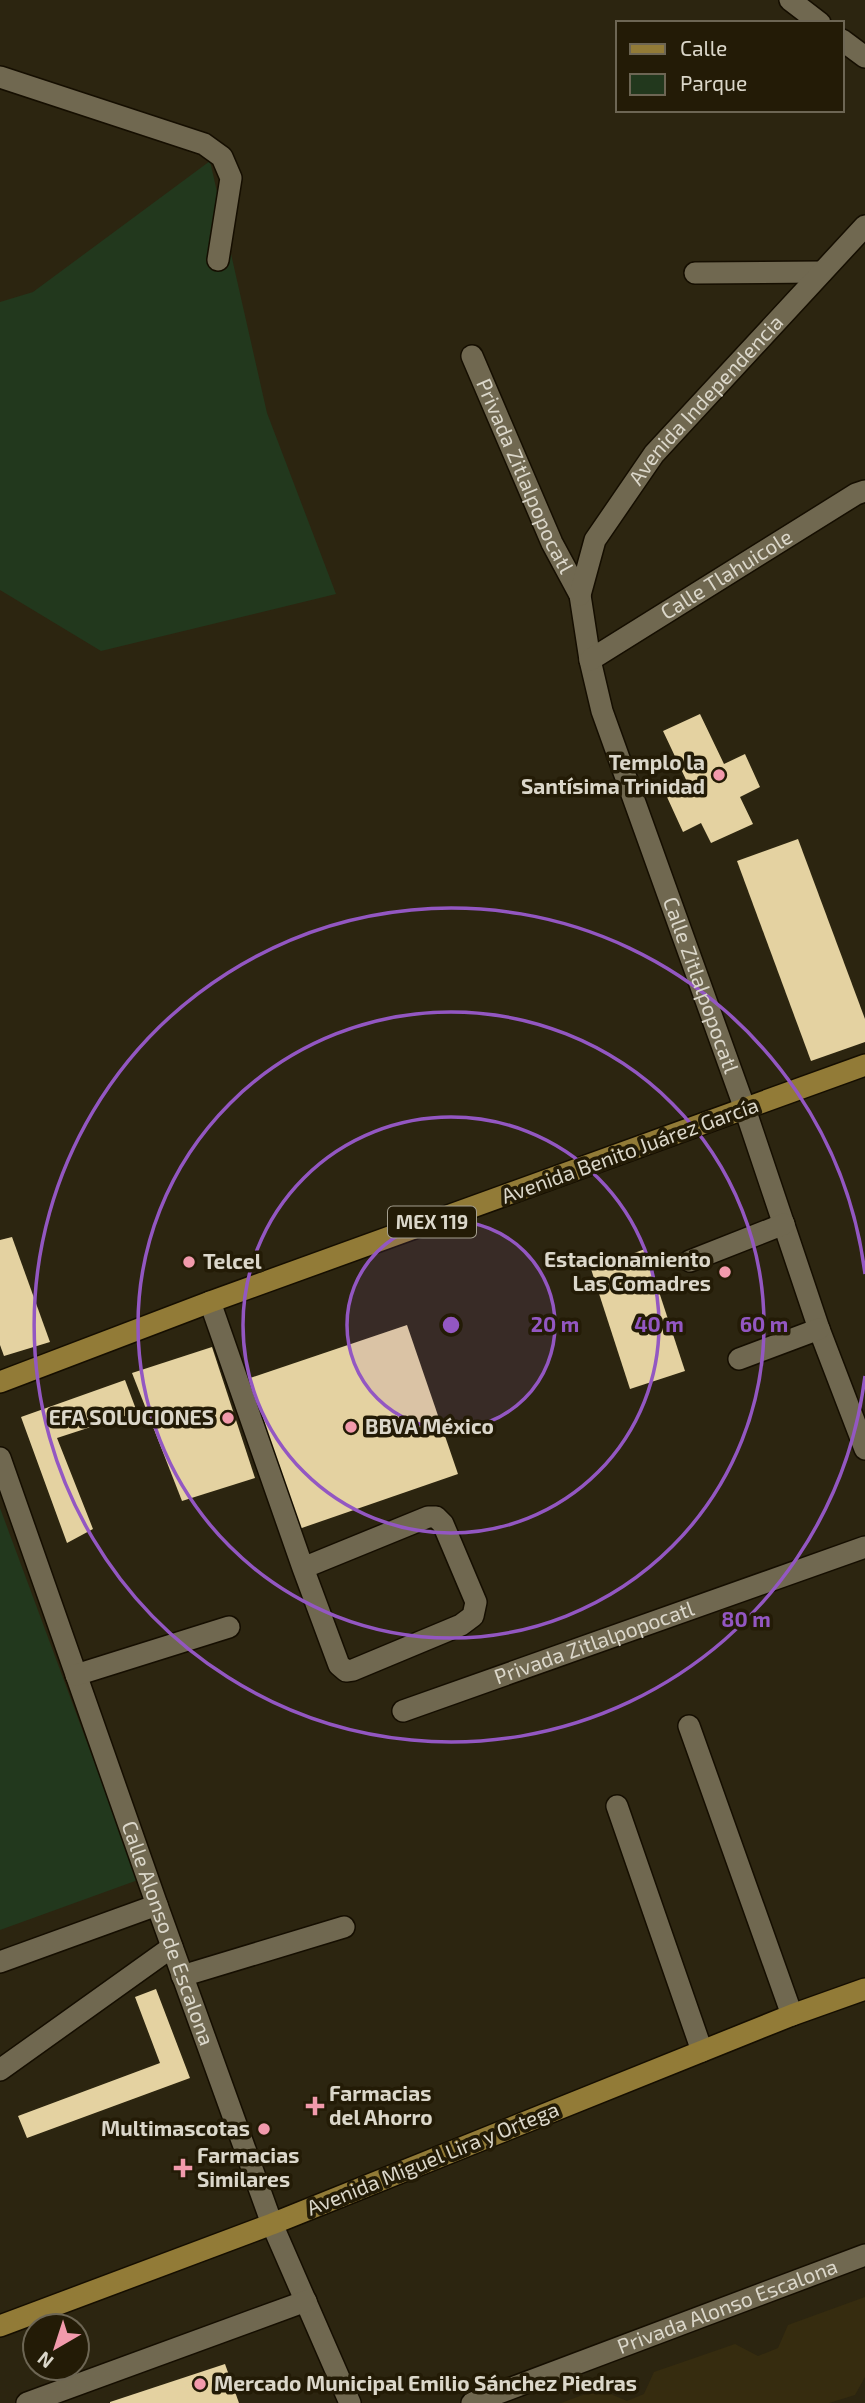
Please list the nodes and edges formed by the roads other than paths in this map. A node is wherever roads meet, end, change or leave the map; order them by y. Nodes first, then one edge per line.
1 (790, 0) edge
2 (817, 21) edge
3 (844, 41) edge
4 (865, 57) edge
5 (0, 77) edge
6 (865, 226) edge
7 (218, 260) dead end
8 (822, 272) junction
9 (695, 273) dead end
10 (472, 356) dead end
11 (865, 491) edge
12 (580, 595) junction
13 (590, 660) junction
14 (865, 1065) edge
15 (745, 1110) junction
16 (784, 1224) junction
17 (690, 1261) dead end
18 (211, 1302) junction
19 (820, 1329) junction
20 (739, 1359) dead end
21 (0, 1382) edge
22 (865, 1449) edge
23 (0, 1458) edge
24 (865, 1547) edge
25 (303, 1568) junction
26 (229, 1627) dead end
27 (76, 1675) junction
28 (403, 1711) dead end
29 (690, 1726) dead end
30 (617, 1806) dead end
31 (157, 1905) junction
32 (344, 1927) dead end
33 (172, 1947) junction
34 (0, 1962) edge
35 (182, 1976) junction
36 (865, 1989) edge
37 (792, 2015) junction
38 (702, 2051) junction
39 (0, 2070) edge
40 (272, 2224) junction
41 (865, 2255) edge
42 (306, 2301) junction
43 (0, 2326) edge
44 (27, 2403) edge
45 (350, 2403) edge
46 (472, 2403) edge

1 - 2 street
3 - 4 street
5 - 7 street
6 - 8 street, Avenida Independencia
8 - 9 street
8 - 12 street, Avenida Independencia
10 - 12 street, Privada Zitlalpopocatl
11 - 13 street, Calle Tlahuicole
12 - 13 street, Calle Zitlalpopocatl
13 - 15 street, Calle Zitlalpopocatl
14 - 15 main road, Avenida Benito Juárez García / MEX 119
15 - 16 street, Calle Zitlalpopocatl
15 - 18 main road, Avenida Benito Juárez García / MEX 119
16 - 17 street
16 - 19 street, Calle Zitlalpopocatl
18 - 21 main road, Avenida Benito Juárez García / MEX 119
18 - 25 street
19 - 20 street
19 - 22 street, Calle Zitlalpopocatl
23 - 27 street, Calle Alonso de Escalona
24 - 28 street, Privada Zitlalpopocatl
25 - 25 street
26 - 27 street
27 - 31 street, Calle Alonso de Escalona
29 - 37 street
30 - 38 street
31 - 33 street, Calle Alonso de Escalona
31 - 34 street
32 - 35 street
33 - 35 street, Calle Alonso de Escalona
33 - 39 street
35 - 40 street, Calle Alonso de Escalona
36 - 37 main road, Avenida Miguel Lira y Ortega
37 - 38 main road, Avenida Miguel Lira y Ortega
38 - 40 main road, Avenida Miguel Lira y Ortega
40 - 42 street, Calle Alonso de Escalona
40 - 43 main road, Avenida Miguel Lira y Ortega
41 - 46 street, Privada Alonso Escalona
42 - 44 street
42 - 45 street, Calle Alonso de Escalona

